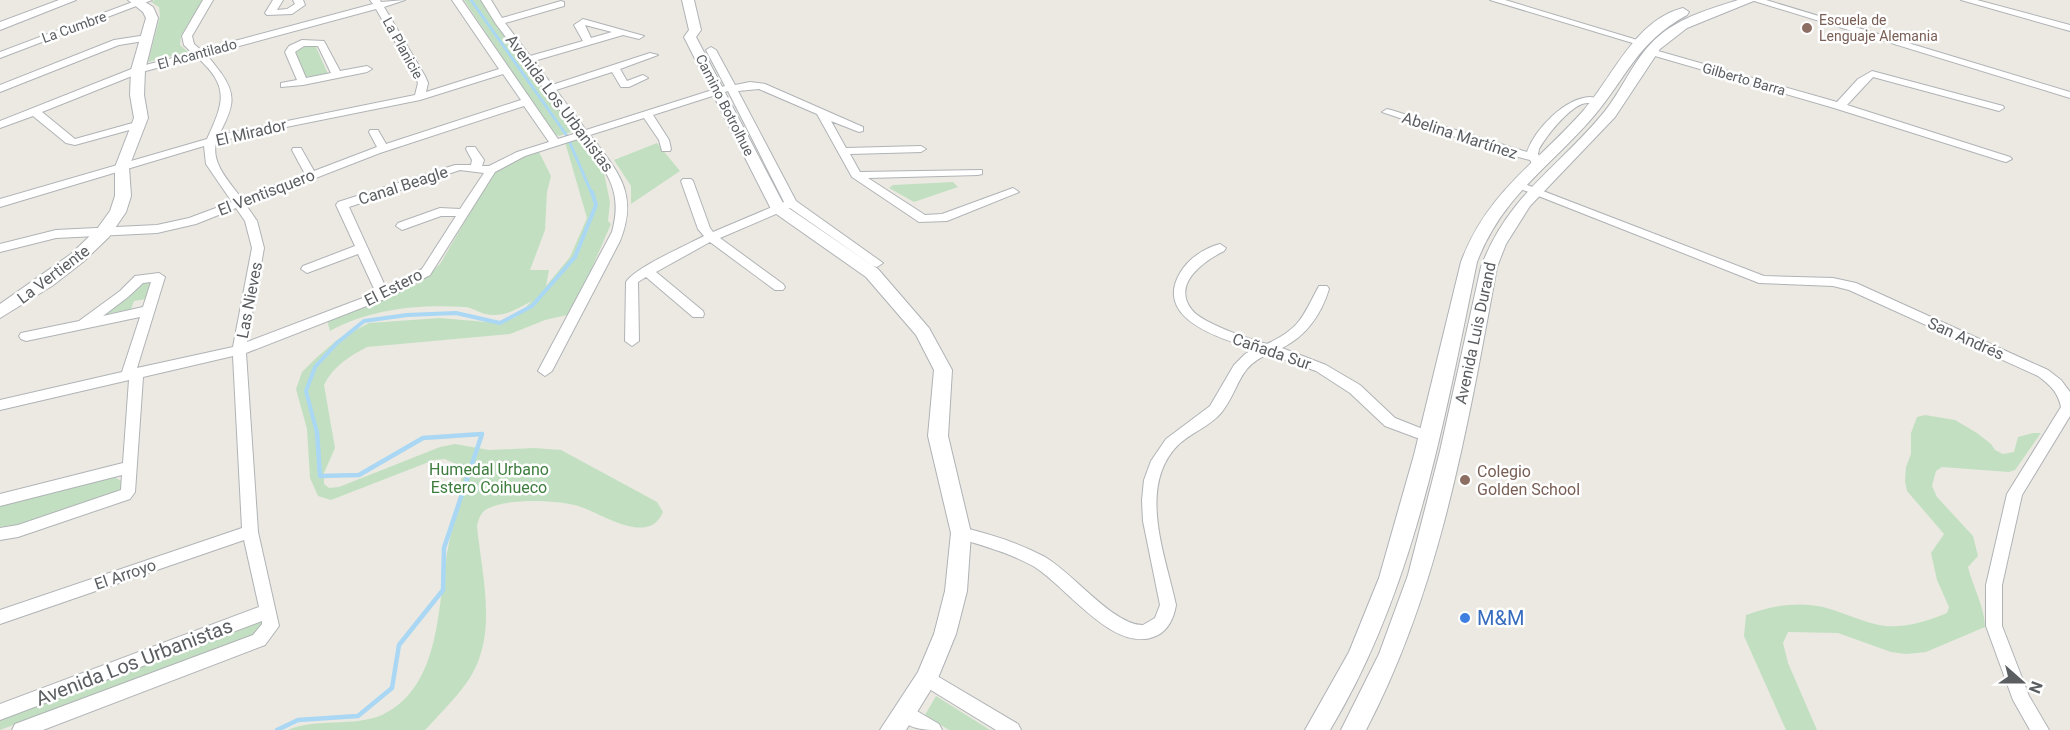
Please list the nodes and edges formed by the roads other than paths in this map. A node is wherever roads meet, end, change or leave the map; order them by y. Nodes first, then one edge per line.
1 (70, 0) edge
2 (208, 0) edge
3 (278, 0) edge
4 (298, 0) edge
5 (400, 0) edge
6 (457, 0) edge
7 (486, 0) edge
8 (688, 0) edge
9 (1495, 0) edge
10 (1717, 0) edge
11 (1750, 0) edge
12 (1756, 0) edge
13 (1966, 0) edge
14 (140, 1) edge
15 (377, 3) edge
16 (561, 4) dead end
17 (289, 12) junction
18 (500, 22) junction
19 (0, 26) edge
20 (296, 28) junction
21 (2070, 28) edge
22 (622, 32) junction
23 (639, 36) dead end
24 (147, 38) junction
25 (588, 41) junction
26 (1639, 42) junction
27 (303, 43) junction
28 (711, 50) dead end
29 (1651, 52) junction
30 (199, 53) junction
31 (0, 55) edge
32 (653, 55) dead end
33 (528, 60) junction
34 (637, 60) junction
35 (614, 67) junction
36 (367, 69) dead end
37 (138, 70) junction
38 (505, 70) junction
39 (337, 75) junction
40 (303, 82) junction
41 (285, 85) dead end
42 (625, 85) junction
43 (0, 88) edge
44 (549, 89) junction
45 (612, 89) dead end
46 (729, 90) junction
47 (2070, 95) edge
48 (420, 97) junction
49 (1599, 101) junction
50 (526, 102) junction
51 (1838, 106) junction
52 (1999, 108) dead end
53 (34, 111) junction
54 (820, 112) junction
55 (1387, 112) dead end
56 (1609, 114) junction
57 (647, 115) junction
58 (140, 124) junction
59 (0, 125) edge
60 (859, 129) dead end
61 (374, 132) dead end
62 (581, 135) junction
63 (211, 141) junction
64 (559, 142) junction
65 (383, 148) junction
66 (471, 149) dead end
67 (666, 149) dead end
68 (921, 149) dead end
69 (297, 150) dead end
70 (841, 151) junction
71 (2006, 159) dead end
72 (1536, 161) junction
73 (1562, 165) junction
74 (122, 167) junction
75 (476, 167) junction
76 (491, 170) junction
77 (978, 172) dead end
78 (311, 175) junction
79 (856, 175) junction
80 (687, 181) dead end
81 (1517, 184) junction
82 (1013, 192) dead end
83 (1534, 192) junction
84 (0, 203) edge
85 (238, 204) junction
86 (785, 205) junction
87 (462, 213) junction
88 (402, 226) dead end
89 (103, 233) junction
90 (711, 237) junction
91 (0, 248) edge
92 (362, 248) junction
93 (1220, 248) dead end
94 (877, 263) dead end
95 (307, 269) dead end
96 (646, 271) junction
97 (779, 287) dead end
98 (1323, 289) dead end
99 (383, 295) junction
100 (147, 311) junction
101 (0, 312) edge
102 (698, 314) dead end
103 (83, 324) junction
104 (26, 336) dead end
105 (632, 341) dead end
106 (239, 350) junction
107 (1268, 350) junction
108 (545, 370) dead end
109 (132, 374) junction
110 (0, 405) edge
111 (1428, 437) junction
112 (129, 467) junction
113 (0, 500) edge
114 (250, 532) junction
115 (961, 533) junction
116 (0, 534) edge
117 (268, 611) junction
118 (0, 617) edge
119 (266, 634) joint
120 (927, 678) junction
121 (0, 712) edge
122 (899, 721) edge
123 (21, 730) edge
124 (933, 730) edge
125 (1012, 730) edge
126 (1317, 730) edge
127 (1353, 730) edge
128 (2040, 730) edge

1 - 19 street
2 - 30 street
3 - 17 street
4 - 17 street
5 - 15 street, El Acantilado
6 - 38 street, Avenida Los Urbanistas
7 - 18 street, Avenida Los Urbanistas
8 - 46 street, Camino Botrolhue
9 - 26 street
10 - 26 street, Avenida Luis Durand
11 - 29 street, Avenida Luis Durand
12 - 47 street
13 - 21 street
14 - 24 street, La Vertiente
14 - 31 street, La Cumbre
15 - 20 street, El Acantilado
15 - 48 street, La Planicie
16 - 18 street
17 - 20 street
18 - 33 street, Avenida Los Urbanistas
20 - 27 street
20 - 30 street, El Acantilado
22 - 23 street
22 - 25 street
22 - 25 street
24 - 37 street, La Vertiente
24 - 43 street
25 - 33 street
26 - 49 street, Avenida Luis Durand
27 - 39 street
27 - 40 street
28 - 46 street, Camino Botrolhue
29 - 51 street, Gilberto Barra
29 - 56 street, Avenida Luis Durand
30 - 37 street, El Acantilado
30 - 63 street
32 - 34 street
33 - 44 street, Avenida Los Urbanistas
34 - 35 street
34 - 42 street
35 - 42 street
35 - 44 street
36 - 39 street
37 - 53 street, El Acantilado
37 - 58 street, La Vertiente
38 - 48 street, El Mirador
38 - 50 street, Avenida Los Urbanistas
39 - 40 street
40 - 41 street
42 - 45 street
44 - 62 street, Avenida Los Urbanistas
46 - 54 street, El Estero
46 - 57 street, El Estero
46 - 86 street, Camino Botrolhue
48 - 63 street, El Mirador
49 - 56 street
49 - 72 street, Avenida Luis Durand
50 - 64 street, Avenida Los Urbanistas
50 - 65 street, El Ventisquero
51 - 52 street
51 - 71 street, Gilberto Barra
53 - 58 street
53 - 59 street, El Acantilado
54 - 60 street
54 - 70 street
55 - 72 street, Abelina Martínez
56 - 73 street, Avenida Luis Durand
57 - 62 street, El Estero
57 - 67 street
58 - 74 street, La Vertiente
61 - 65 street
62 - 64 street, El Estero
62 - 108 street, Avenida Los Urbanistas
63 - 74 street, El Mirador
63 - 85 street, Las Nieves
64 - 76 street, El Estero
65 - 78 street, El Ventisquero
66 - 75 street
68 - 70 street
69 - 78 street
70 - 79 street
72 - 73 street
72 - 81 street, Avenida Luis Durand
73 - 83 street, Avenida Luis Durand
74 - 84 street, El Mirador
74 - 89 street, La Vertiente
75 - 76 street, Canal Beagle
75 - 92 street, Canal Beagle
76 - 87 street, El Estero
77 - 79 street
78 - 85 street, El Ventisquero
79 - 82 street
80 - 90 street
81 - 83 street, San Andrés
81 - 111 street, Avenida Luis Durand
83 - 127 street, Avenida Luis Durand
83 - 128 street, San Andrés
85 - 89 street, El Ventisquero
85 - 106 street, Las Nieves
86 - 90 street
86 - 94 street, Camino Botrolhue
86 - 115 street, Camino Botrolhue
87 - 88 street
87 - 99 street, El Estero
89 - 91 street, El Ventisquero
89 - 101 street, La Vertiente
90 - 96 street
90 - 97 street
92 - 95 street
92 - 99 street, Canal Beagle
93 - 107 street, Cañada Sur
96 - 102 street
96 - 105 street
98 - 107 street
99 - 106 street, El Estero
100 - 103 street
100 - 103 street
100 - 109 street
103 - 104 street
106 - 109 street, El Estero
106 - 114 street, Las Nieves
107 - 111 street, Cañada Sur
107 - 115 street
109 - 110 street, El Estero
109 - 112 street
111 - 126 street, Avenida Luis Durand
112 - 113 street
112 - 116 street
114 - 117 street, Las Nieves
114 - 118 street, El Arroyo
115 - 120 street, Camino Botrolhue
117 - 119 street, Las Nieves
117 - 121 street, Avenida Los Urbanistas
119 - 123 street, Avenida Los Urbanistas
120 - 122 street, Camino Botrolhue
120 - 125 street
122 - 124 street

